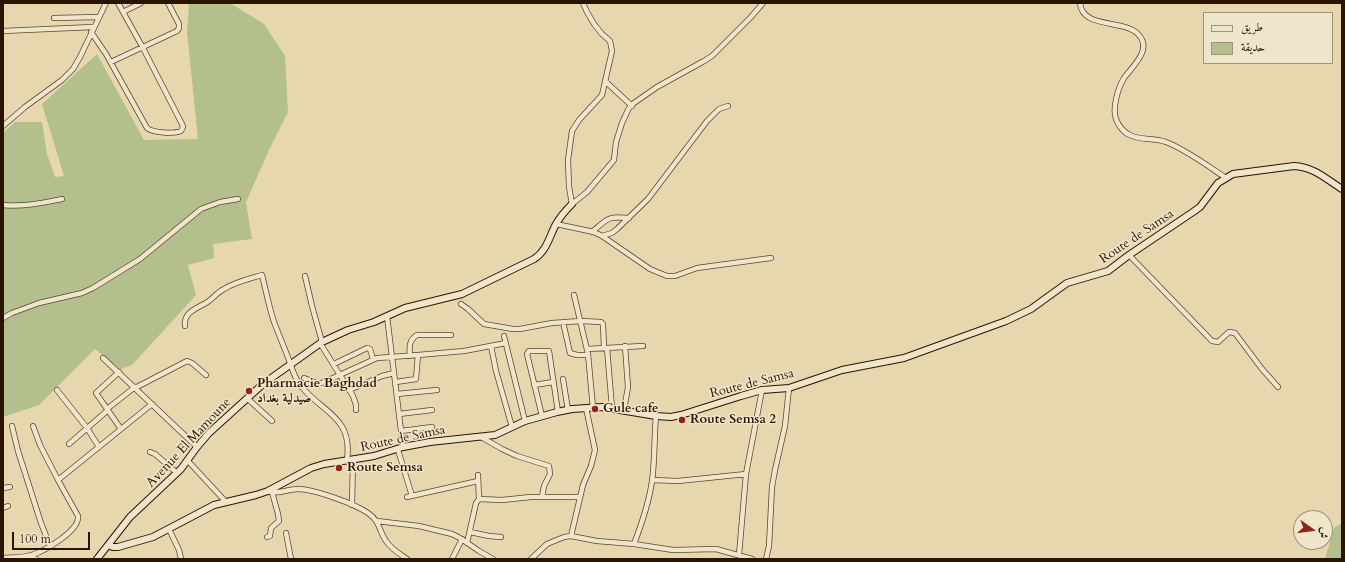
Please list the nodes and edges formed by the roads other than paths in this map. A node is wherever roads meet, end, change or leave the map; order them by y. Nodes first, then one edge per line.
1 (106, 3) edge
2 (118, 3) edge
3 (141, 3) edge
4 (168, 3) edge
5 (583, 3) edge
6 (763, 3) edge
7 (1080, 3) edge
8 (123, 12) junction
9 (98, 17) junction
10 (54, 18) dead end
11 (92, 30) junction
12 (3, 31) edge
13 (143, 48) junction
14 (111, 62) junction
15 (606, 81) junction
16 (632, 106) junction
17 (728, 106) dead end
18 (3, 126) edge
19 (1226, 178) junction
20 (1342, 189) edge
21 (62, 199) dead end
22 (238, 199) dead end
23 (572, 204) junction
24 (3, 205) edge
25 (629, 218) junction
26 (556, 224) junction
27 (592, 232) junction
28 (602, 236) junction
29 (1129, 255) junction
30 (771, 258) dead end
31 (305, 276) dead end
32 (574, 295) dead end
33 (461, 304) dead end
34 (387, 316) junction
35 (3, 318) edge
36 (581, 321) junction
37 (563, 322) junction
38 (185, 326) dead end
39 (451, 335) dead end
40 (504, 336) dead end
41 (321, 342) junction
42 (506, 343) junction
43 (491, 346) junction
44 (625, 346) junction
45 (643, 346) dead end
46 (605, 348) junction
47 (587, 349) junction
48 (418, 355) junction
49 (588, 355) junction
50 (410, 356) junction
51 (104, 358) dead end
52 (393, 358) junction
53 (373, 359) junction
54 (291, 364) junction
55 (334, 364) junction
56 (119, 372) junction
57 (394, 373) junction
58 (206, 375) dead end
59 (340, 375) junction
60 (304, 378) dead end
61 (563, 378) dead end
62 (396, 382) junction
63 (553, 382) junction
64 (534, 385) junction
65 (1278, 386) dead end
66 (135, 388) junction
67 (788, 388) junction
68 (57, 390) dead end
69 (349, 390) junction
70 (437, 390) dead end
71 (762, 390) junction
72 (397, 394) junction
73 (247, 398) junction
74 (152, 404) junction
75 (586, 408) junction
76 (593, 408) junction
77 (612, 408) junction
78 (108, 410) junction
79 (356, 410) dead end
80 (432, 410) dead end
81 (568, 410) junction
82 (624, 410) junction
83 (558, 412) junction
84 (399, 414) junction
85 (542, 416) junction
86 (656, 416) junction
87 (525, 421) junction
88 (272, 422) dead end
89 (12, 426) dead end
90 (33, 426) dead end
91 (432, 427) dead end
92 (512, 427) junction
93 (87, 428) junction
94 (121, 429) junction
95 (401, 430) junction
96 (481, 437) junction
97 (69, 444) dead end
98 (99, 447) junction
99 (197, 447) junction
100 (400, 448) junction
101 (150, 452) dead end
102 (188, 460) junction
103 (350, 460) junction
104 (177, 473) junction
105 (746, 474) junction
106 (478, 475) dead end
107 (58, 480) junction
108 (652, 480) junction
109 (478, 481) junction
110 (10, 486) dead end
111 (3, 488) edge
112 (270, 492) junction
113 (412, 496) junction
114 (406, 497) dead end
115 (542, 497) junction
116 (580, 497) junction
117 (479, 499) junction
118 (226, 502) junction
119 (352, 505) junction
120 (8, 506) dead end
121 (3, 508) edge
122 (377, 521) junction
123 (169, 529) junction
124 (470, 532) junction
125 (286, 533) dead end
126 (501, 536) dead end
127 (571, 536) junction
128 (267, 537) dead end
129 (462, 539) junction
130 (467, 543) junction
131 (108, 544) junction
132 (634, 544) junction
133 (50, 546) junction
134 (31, 555) junction
135 (739, 555) junction
136 (3, 558) edge
137 (10, 558) edge
138 (36, 559) edge
139 (97, 559) edge
140 (181, 559) edge
141 (291, 559) edge
142 (407, 559) edge
143 (452, 559) edge
144 (494, 559) edge
145 (531, 559) edge
146 (752, 559) edge
147 (766, 559) edge

1 - 9 street
2 - 8 street
3 - 8 street
4 - 13 street
5 - 15 street
6 - 16 street
7 - 19 street
8 - 13 street
9 - 10 street
9 - 11 street
11 - 12 street
11 - 14 street
11 - 18 street
13 - 14 street
13 - 14 street
15 - 16 street
15 - 23 street
16 - 23 street
17 - 25 street
19 - 20 street, Route de Samsa
19 - 29 street, Route de Samsa
21 - 24 street
22 - 35 street
23 - 26 street
25 - 27 street
25 - 28 street
26 - 27 street
26 - 34 street, Avenue El Mamoune
27 - 28 street
28 - 30 street
29 - 65 street
29 - 67 street, Route de Samsa
31 - 41 street
32 - 36 street
33 - 37 street
34 - 41 street, Avenue El Mamoune
34 - 52 street
36 - 37 street
36 - 46 street
36 - 47 street
37 - 49 street
38 - 54 street
39 - 50 street
40 - 42 street
41 - 54 street, Avenue El Mamoune
41 - 55 street
42 - 43 street
42 - 87 street
43 - 48 street
43 - 92 street
44 - 45 street
44 - 46 street
44 - 82 street
46 - 47 street
46 - 77 street
47 - 49 street
48 - 50 street
48 - 62 street
49 - 76 street
50 - 52 street
51 - 56 street
52 - 53 street
52 - 57 street
53 - 55 street
53 - 59 street
54 - 73 street, Avenue El Mamoune
54 - 103 street
55 - 59 street
56 - 66 street
56 - 78 street
57 - 62 street
57 - 69 street
58 - 66 street
59 - 60 street
59 - 69 street
61 - 81 street
62 - 72 street
63 - 64 street
63 - 64 street
63 - 83 street
64 - 85 street
66 - 74 street
66 - 78 street
67 - 71 street, Route de Samsa
67 - 147 street
68 - 93 street
69 - 79 street
70 - 72 street
71 - 86 street, Route de Samsa
71 - 105 street
72 - 84 street
73 - 88 street
73 - 99 street, Avenue El Mamoune
74 - 94 street
74 - 99 street
75 - 76 street, Route de Samsa
75 - 81 street, Route de Samsa
75 - 116 street
76 - 77 street, Route de Samsa
77 - 82 street, Route de Samsa
78 - 93 street
78 - 94 street
80 - 84 street
81 - 83 street, Route de Samsa
82 - 86 street, Route de Samsa
83 - 85 street, Route de Samsa
84 - 95 street
85 - 87 street, Route de Samsa
86 - 108 street
87 - 92 street, Route de Samsa
89 - 133 street
90 - 107 street
91 - 95 street
92 - 96 street, Route de Samsa
93 - 97 street
93 - 98 street
94 - 98 street
95 - 100 street
96 - 100 street, Route de Samsa
96 - 115 street
98 - 107 street
99 - 102 street, Avenue El Mamoune
100 - 103 street, Route de Samsa
100 - 113 street
101 - 104 street
102 - 104 street, Avenue El Mamoune
102 - 118 street
103 - 112 street, Route de Samsa
103 - 119 street
104 - 131 street, Avenue El Mamoune
105 - 108 street
105 - 135 street
106 - 109 street
107 - 133 street
108 - 132 street
109 - 113 street
109 - 117 street
110 - 111 street
112 - 118 street, Route de Samsa
112 - 119 street
112 - 128 street
113 - 114 street
115 - 116 street
115 - 117 street
116 - 127 street
117 - 124 street
118 - 123 street, Route de Samsa
119 - 122 street
120 - 121 street
122 - 129 street
122 - 142 street
123 - 131 street, Route de Samsa
123 - 140 street
124 - 126 street
124 - 130 street
125 - 141 street
127 - 132 street
127 - 145 street
129 - 130 street
129 - 143 street
130 - 144 street
131 - 139 street, Avenue El Mamoune
132 - 135 street
133 - 134 street
134 - 137 street
134 - 138 street
135 - 146 street
136 - 137 street

